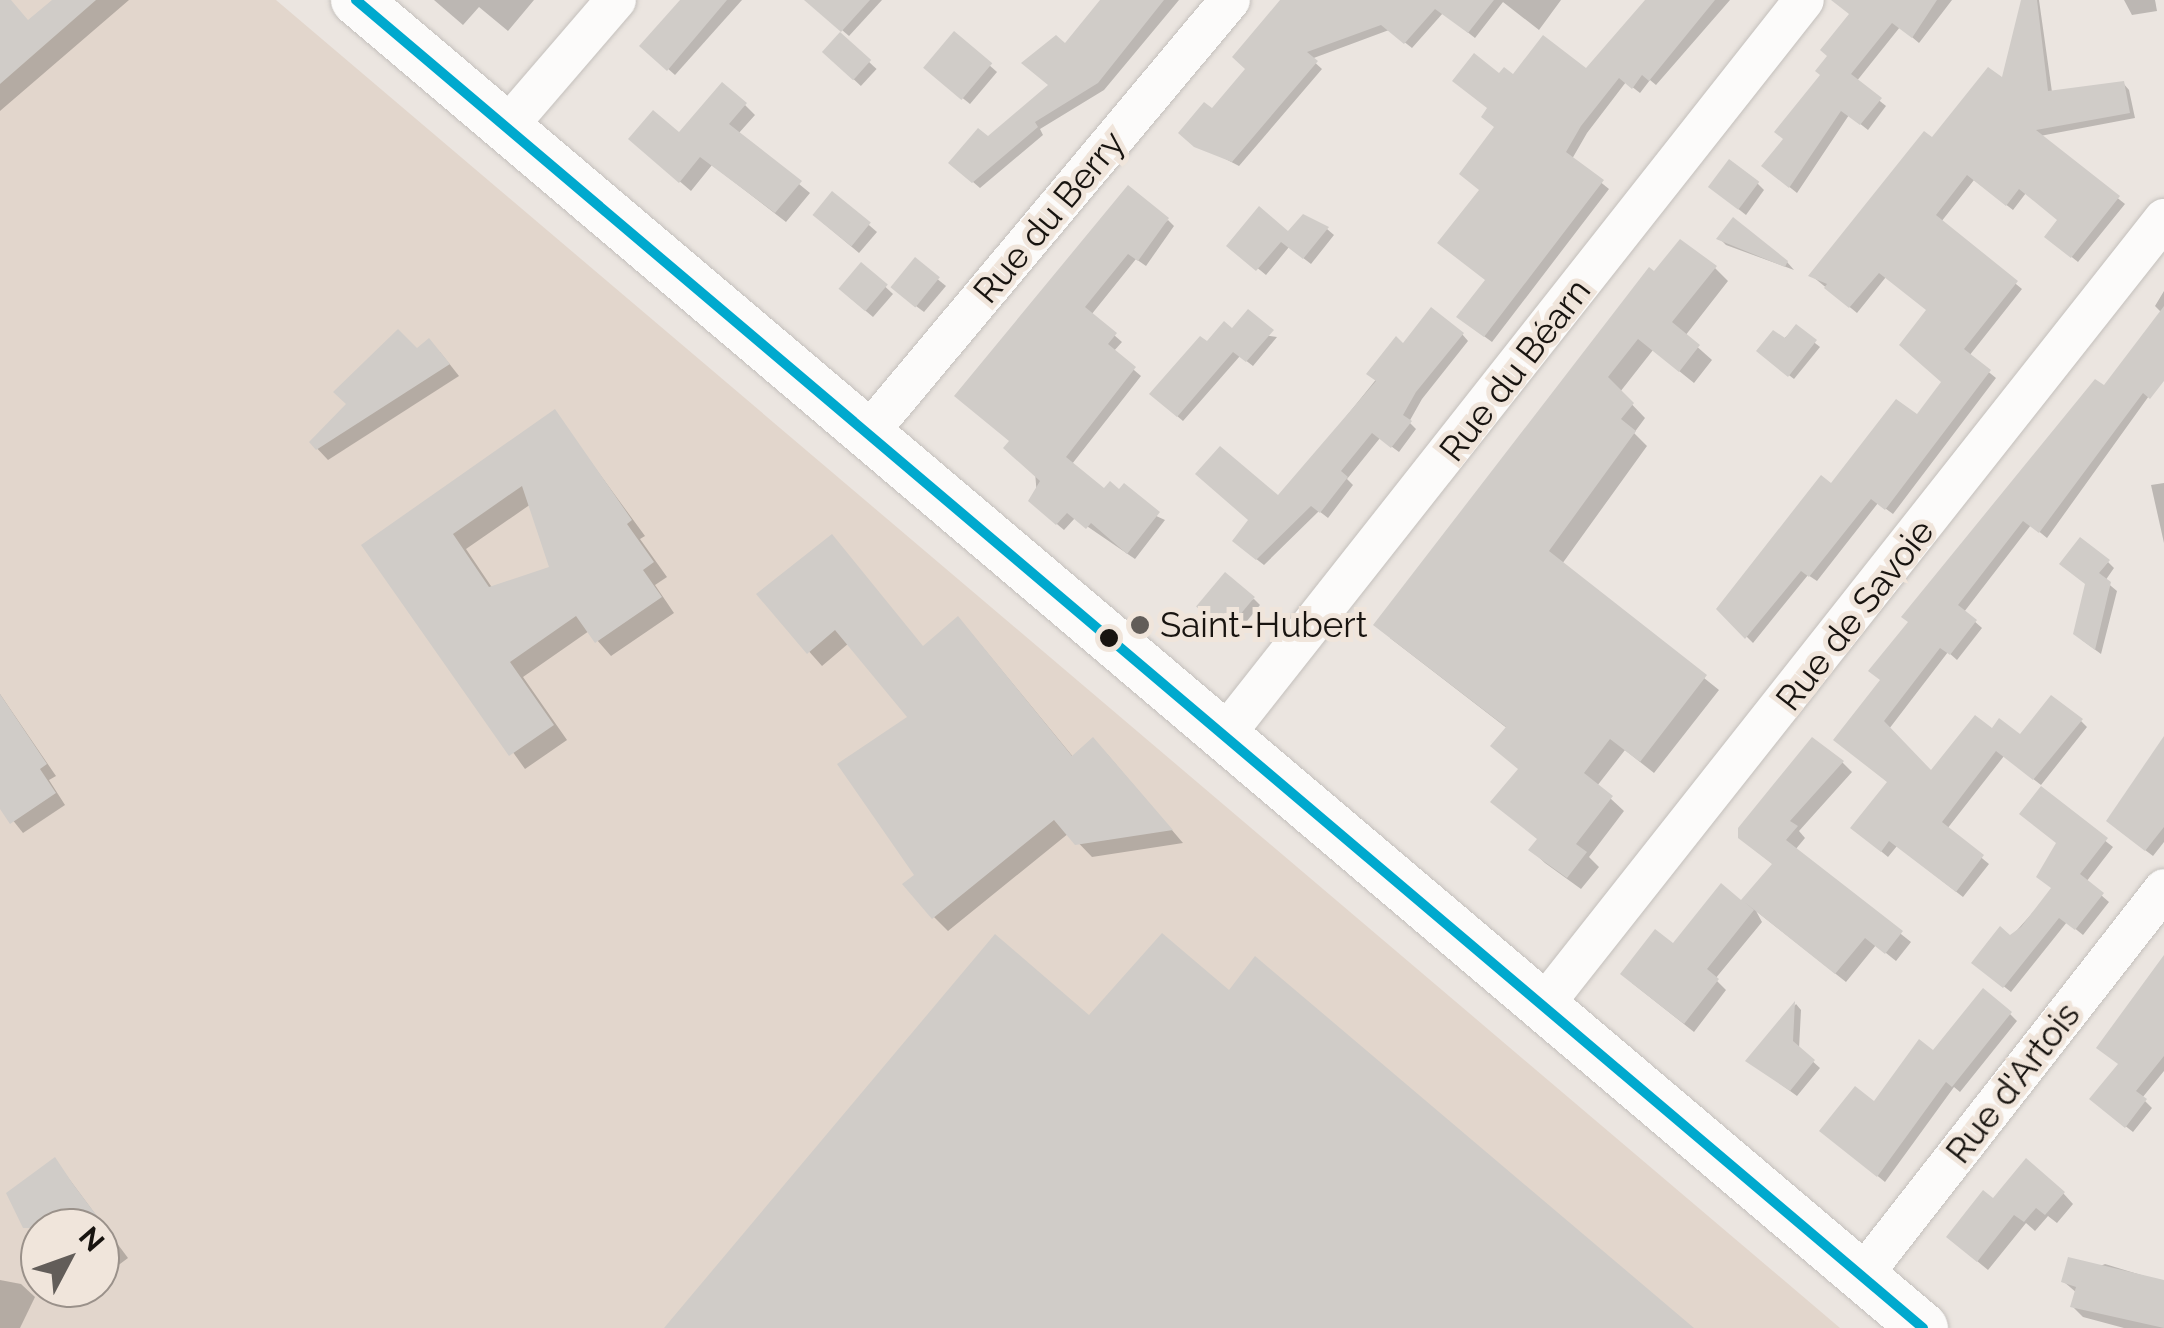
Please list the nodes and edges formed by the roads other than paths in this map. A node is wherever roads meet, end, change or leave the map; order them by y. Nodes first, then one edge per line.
1 (356, 0) edge
2 (616, 0) edge
3 (1230, 0) edge
4 (1804, 0) edge
5 (505, 128) junction
6 (2164, 219) edge
7 (868, 433) junction
8 (1223, 737) junction
9 (2164, 889) edge
10 (1542, 1007) junction
11 (1862, 1276) junction
12 (1922, 1328) edge

1 - 5 main road
2 - 5 street
3 - 7 street, Rue du Berry
4 - 8 street, Rue du Béarn
5 - 7 main road
6 - 10 street, Rue de Savoie
7 - 8 main road
8 - 10 main road
9 - 11 street, Rue d'Artois
10 - 11 main road
11 - 12 main road

